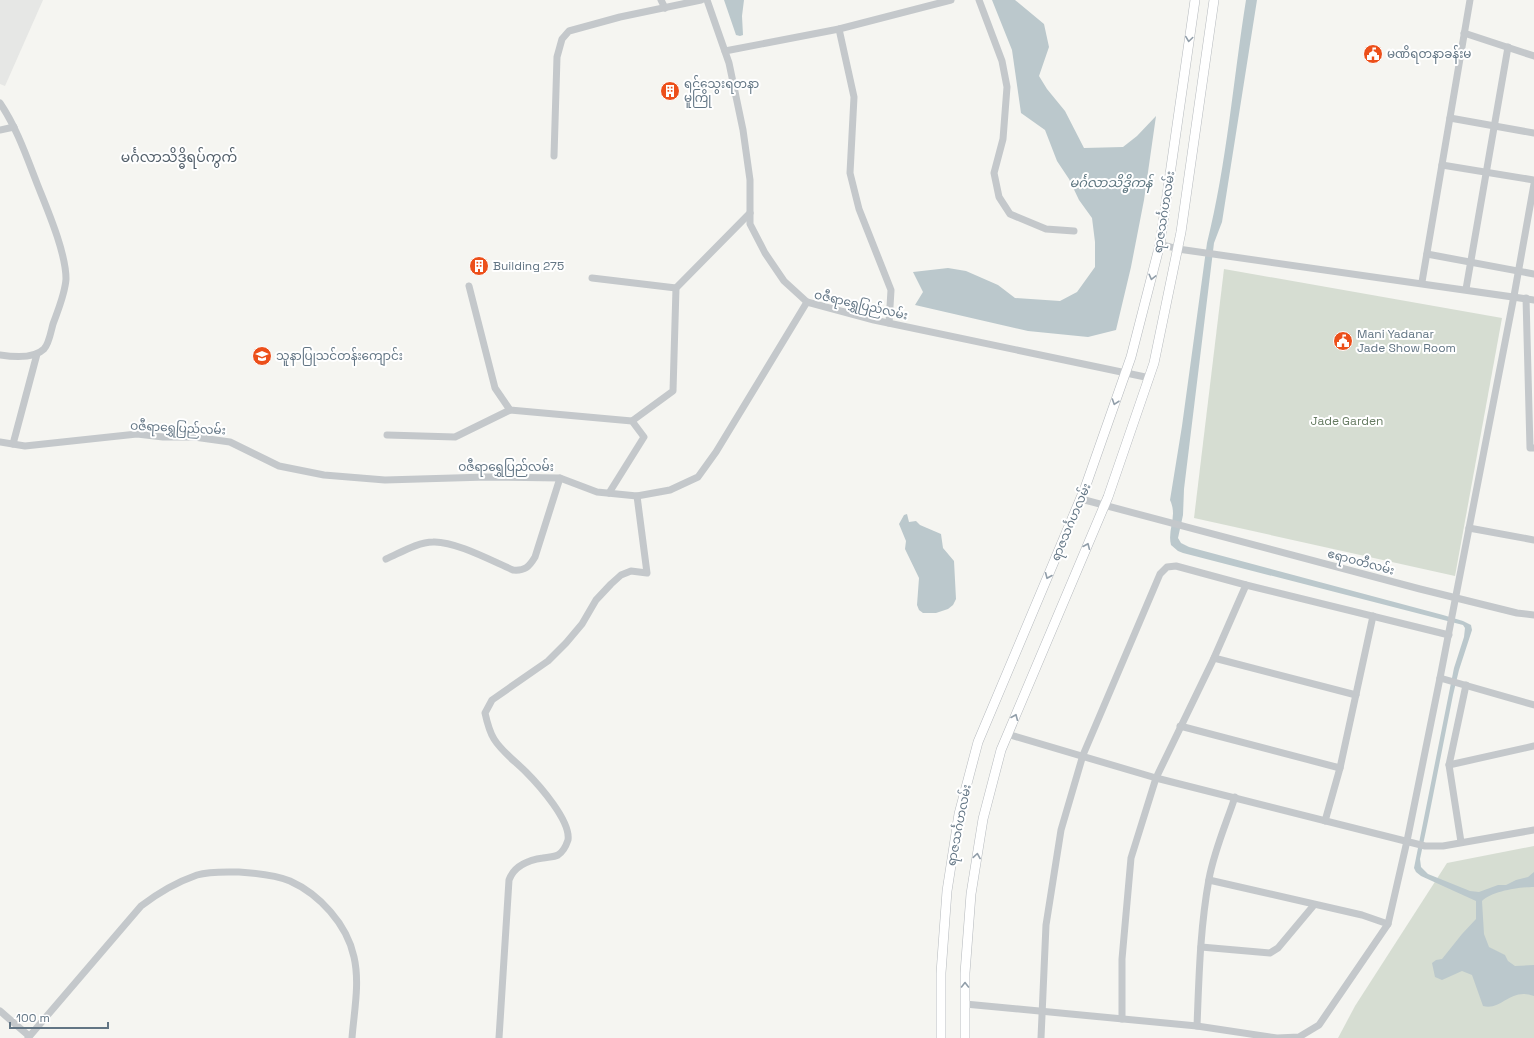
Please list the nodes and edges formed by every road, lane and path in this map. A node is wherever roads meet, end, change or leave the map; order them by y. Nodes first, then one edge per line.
1 (661, 0) edge
2 (701, 0) edge
3 (707, 0) edge
4 (951, 0) edge
5 (979, 0) edge
6 (1195, 0) edge
7 (1214, 0) edge
8 (1470, 0) edge
9 (665, 8) junction
10 (839, 29) junction
11 (1464, 33) junction
12 (1508, 47) junction
13 (725, 51) junction
14 (1534, 56) edge
15 (0, 103) edge
16 (1450, 118) junction
17 (1494, 126) junction
18 (14, 127) junction
19 (0, 130) edge
20 (1534, 133) edge
21 (554, 156) dead end
22 (1442, 165) junction
23 (1486, 173) junction
24 (1534, 180) edge
25 (1534, 184) edge
26 (750, 213) junction
27 (1074, 231) dead end
28 (1160, 244) junction
29 (1178, 248) junction
30 (1427, 254) junction
31 (1471, 262) junction
32 (1518, 271) junction
33 (1534, 274) edge
34 (592, 278) dead end
35 (1422, 282) junction
36 (470, 286) dead end
37 (676, 288) junction
38 (1466, 289) junction
39 (1514, 296) junction
40 (1526, 298) junction
41 (1534, 300) edge
42 (807, 302) junction
43 (890, 323) junction
44 (1531, 340) edge
45 (37, 354) junction
46 (0, 355) edge
47 (1125, 374) junction
48 (1150, 378) junction
49 (510, 410) junction
50 (632, 421) junction
51 (387, 435) dead end
52 (0, 442) edge
53 (13, 444) junction
54 (1534, 448) edge
55 (560, 478) junction
56 (609, 493) junction
57 (637, 496) junction
58 (1081, 499) junction
59 (1104, 506) junction
60 (1469, 528) junction
61 (1534, 540) edge
62 (386, 558) dead end
63 (1246, 585) junction
64 (1456, 598) junction
65 (1534, 615) edge
66 (1373, 616) junction
67 (1449, 635) junction
68 (1214, 658) junction
69 (1440, 678) junction
70 (1466, 685) junction
71 (1356, 695) junction
72 (1534, 705) edge
73 (1180, 726) junction
74 (1007, 734) junction
75 (1534, 746) edge
76 (1083, 755) junction
77 (1449, 765) junction
78 (1340, 768) junction
79 (1156, 778) junction
80 (1235, 797) junction
81 (1325, 821) junction
82 (1534, 830) edge
83 (1407, 841) junction
84 (1461, 842) junction
85 (1209, 880) junction
86 (1314, 905) junction
87 (1388, 924) junction
88 (1200, 947) junction
89 (965, 1004) junction
90 (0, 1011) edge
91 (1043, 1011) junction
92 (1122, 1019) junction
93 (1197, 1026) junction
94 (28, 1037) edge
95 (352, 1038) edge
96 (499, 1038) edge
97 (941, 1038) edge
98 (965, 1038) edge
99 (1041, 1038) edge
100 (1277, 1038) edge

1 - 9 street
2 - 9 street
3 - 13 street
4 - 10 street
5 - 27 street
6 -> 28 main road, ရာဇသင်္ဂဟလမ်း
7 - 29 main road, ရာဇသင်္ဂဟလမ်း
8 - 11 street
9 - 21 street
10 - 13 street
10 - 43 street
11 - 12 street
11 - 16 street
12 - 14 street
12 - 17 street
13 - 26 street
15 - 18 street
16 - 17 street
16 - 22 street
17 - 20 street
17 - 23 street
18 - 19 street
18 - 45 street
22 - 23 street
22 - 30 street
23 - 24 street
23 - 31 street
25 - 32 street
26 - 37 street
26 - 42 street
28 - 29 street
28 -> 47 main road, ရာဇသင်္ဂဟလမ်း
29 - 35 street
29 - 48 main road, ရာဇသင်္ဂဟလမ်း
30 - 31 street
30 - 35 street
31 - 32 street
31 - 38 street
32 - 33 street
32 - 39 street
34 - 37 street
35 - 38 street
36 - 49 street
37 - 50 street
38 - 39 street
39 - 40 street
39 - 60 street
40 - 41 street
40 - 44 street
42 - 43 street, ဝဇီရာရွှေပြည်လမ်း
42 - 57 street, ဝဇီရာရွှေပြည်လမ်း
43 - 47 street, ဝဇီရာရွှေပြည်လမ်း
44 - 54 street
45 - 46 street
45 - 53 street
47 - 48 street, ဝဇီရာရွှေပြည်လမ်း
47 -> 58 main road, ရာဇသင်္ဂဟလမ်း
48 - 59 main road, ရာဇသင်္ဂဟလမ်း
49 - 50 street
49 - 51 street
50 - 56 street
52 - 53 street, ဝဇီရာရွှေပြည်လမ်း
53 - 55 street, ဝဇီရာရွှေပြည်လမ်း
55 - 56 street, ဝဇီရာရွှေပြည်လမ်း
55 - 62 street
56 - 57 street, ဝဇီရာရွှေပြည်လမ်း
57 - 96 street
58 - 59 street
58 -> 97 main road, ရာဇသင်္ဂဟလမ်း
59 - 64 street, ဧရာဝတီလမ်း
74 -> 59 main road, ရာဇသင်္ဂဟလမ်း
60 - 61 street
60 - 64 street
63 - 66 street
63 - 68 street
63 - 76 street
64 - 65 street, ဧရာဝတီလမ်း
64 - 67 street
66 - 67 street
66 - 71 street
67 - 69 street
68 - 71 street
68 - 73 street
69 - 70 street
69 - 83 street
70 - 72 street
70 - 77 street
71 - 78 street
73 - 78 street
73 - 79 street
74 - 76 street
89 -> 74 main road, ရာဇသင်္ဂဟလမ်း
75 - 77 street
76 - 79 street
76 - 91 street
77 - 84 street
78 - 81 street
79 - 80 street
79 - 92 street
80 - 81 street
80 - 85 street
81 - 83 street
82 - 84 street
83 - 84 street
83 - 87 street
85 - 86 street
85 - 88 street
86 - 87 street
86 - 88 street
87 - 100 street
88 - 93 street
89 - 91 street
89 - 98 main road, ရာဇသင်္ဂဟလမ်း
90 - 94 street
91 - 92 street
91 - 99 street
92 - 93 street
93 - 100 street
94 - 95 street

